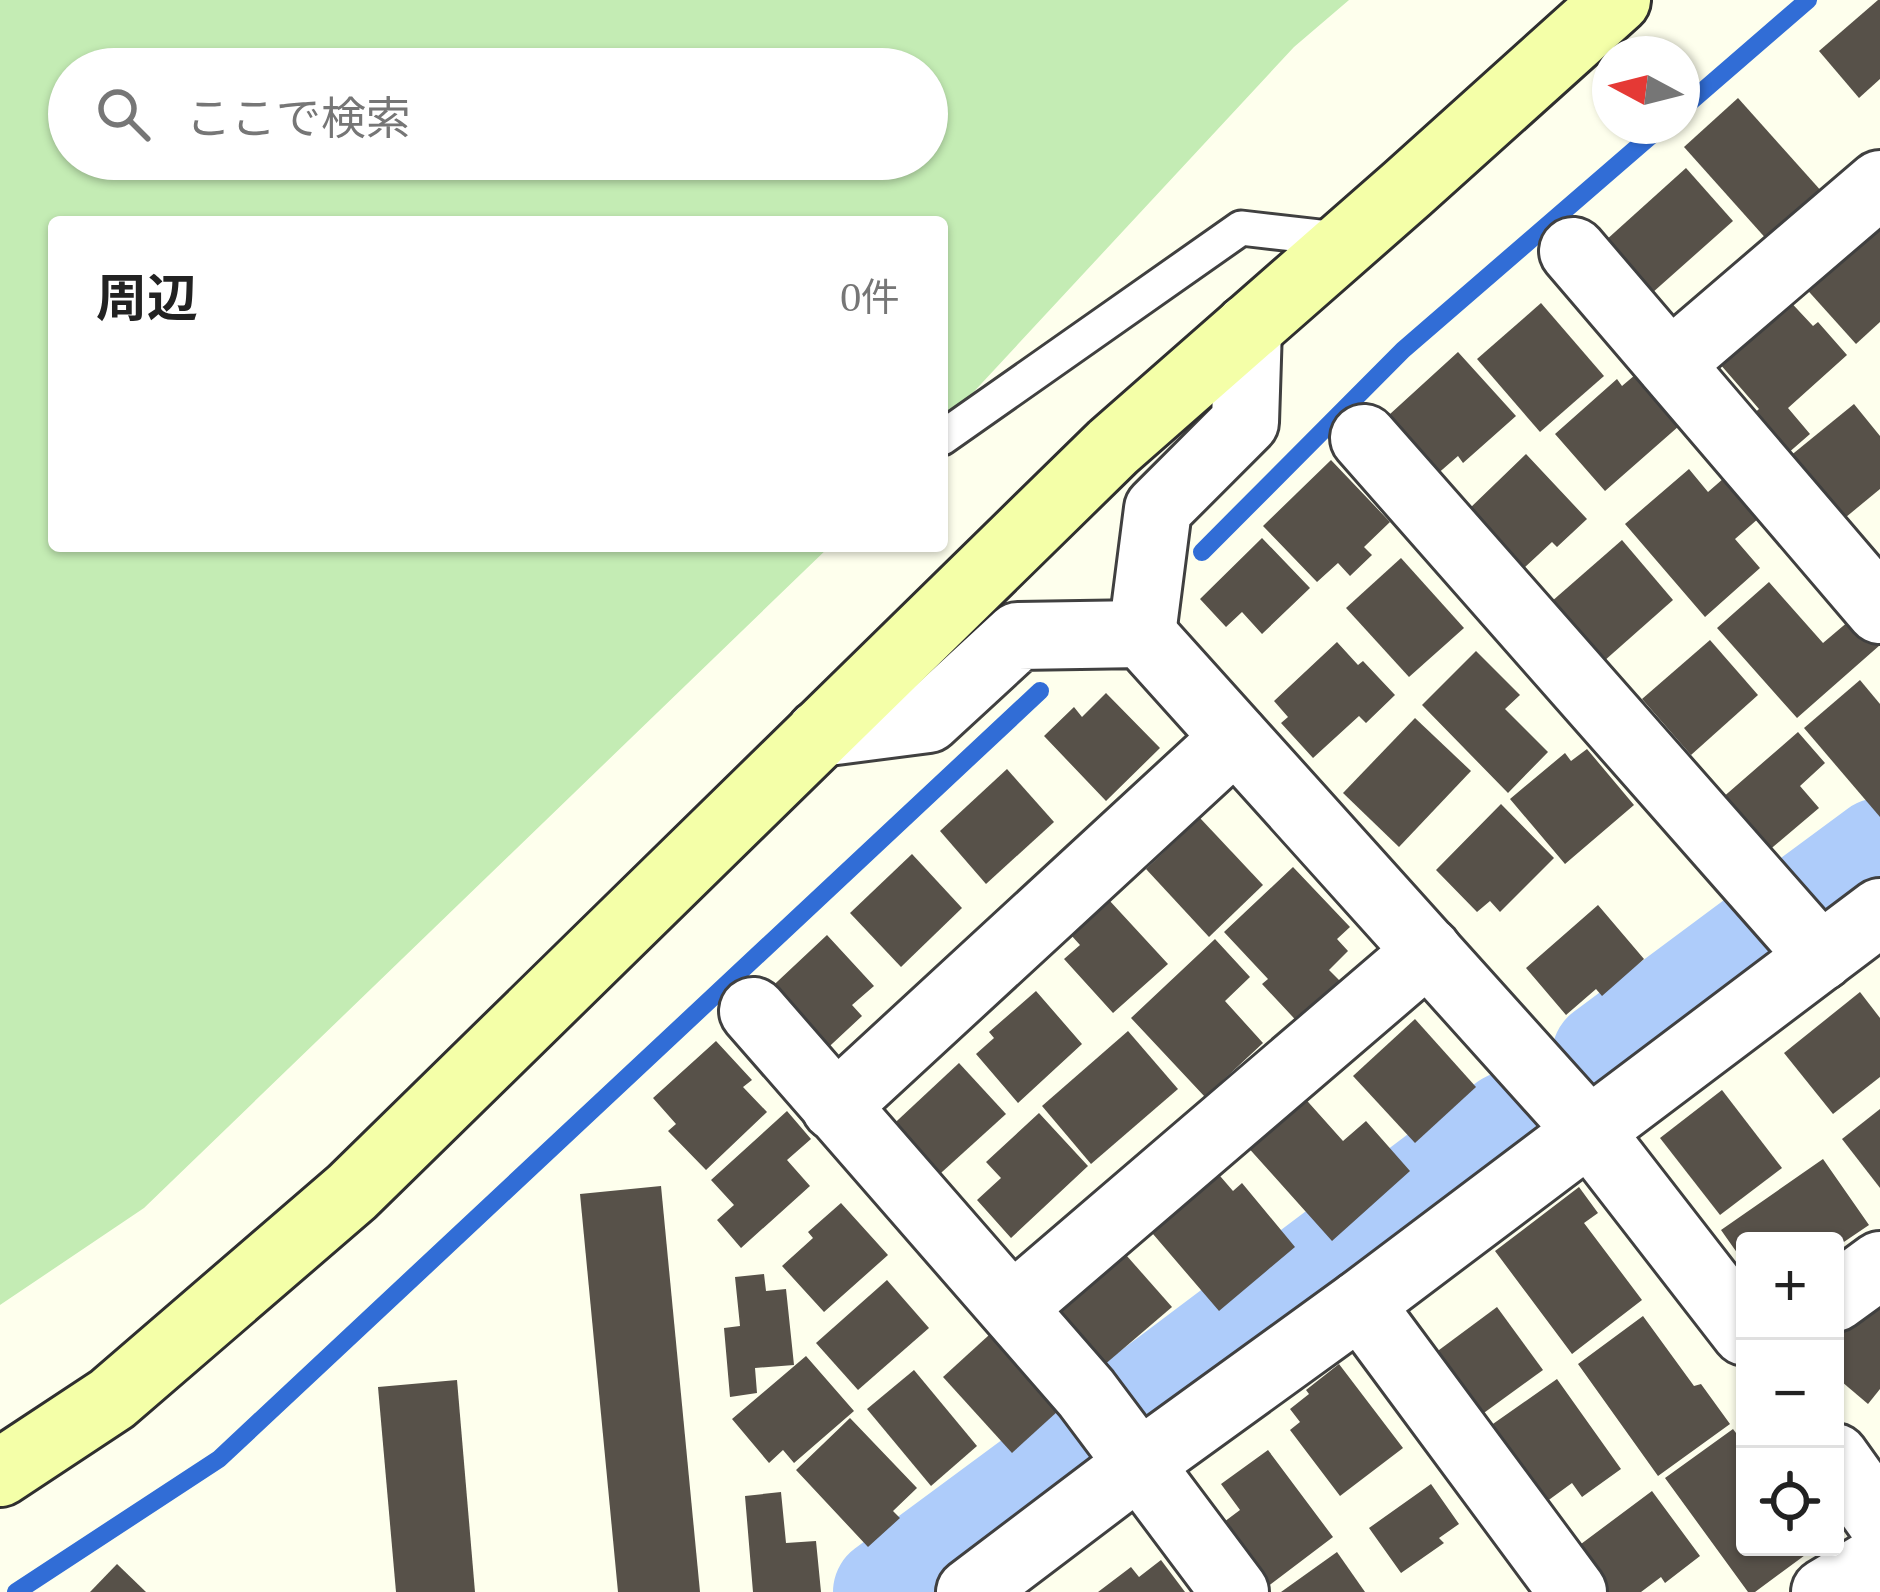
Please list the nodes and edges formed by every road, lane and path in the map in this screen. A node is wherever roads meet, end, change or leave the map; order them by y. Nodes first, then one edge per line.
1 (1617, 0) edge
2 (1880, 184) edge
3 (1348, 240) junction
4 (1574, 251) dead end
5 (1248, 328) junction
6 (1670, 364) junction
7 (948, 433) edge
8 (1364, 437) dead end
9 (1870, 578) edge
10 (1142, 634) junction
11 (820, 733) junction
12 (1235, 738) junction
13 (1880, 912) edge
14 (1428, 951) junction
15 (1821, 957) junction
16 (753, 1011) dead end
17 (835, 1107) junction
18 (1590, 1132) junction
19 (1880, 1264) edge
20 (1844, 1291) edge
21 (1360, 1304) junction
22 (1013, 1307) junction
23 (1736, 1320) edge
24 (1138, 1464) junction
25 (1844, 1469) edge
26 (0, 1474) edge
27 (1880, 1520) edge
28 (1880, 1559) edge
29 (970, 1592) edge
30 (1234, 1592) edge
31 (1573, 1592) edge
32 (1825, 1592) edge

1 - 3 street
2 - 6 street
3 - 5 street
3 - 7 lane
4 - 6 street
5 - 10 street
5 - 11 street
6 - 9 street
8 - 15 street
10 - 11 street
10 - 12 street
11 - 26 street
12 - 14 street
12 - 17 street
13 - 15 street
14 - 18 street
14 - 22 street
15 - 18 street
16 - 17 street
17 - 22 street
18 - 21 street
18 - 23 street
19 - 20 street
21 - 24 street
21 - 31 street
22 - 24 street
24 - 29 street
24 - 30 street
25 - 27 street
28 - 32 street

